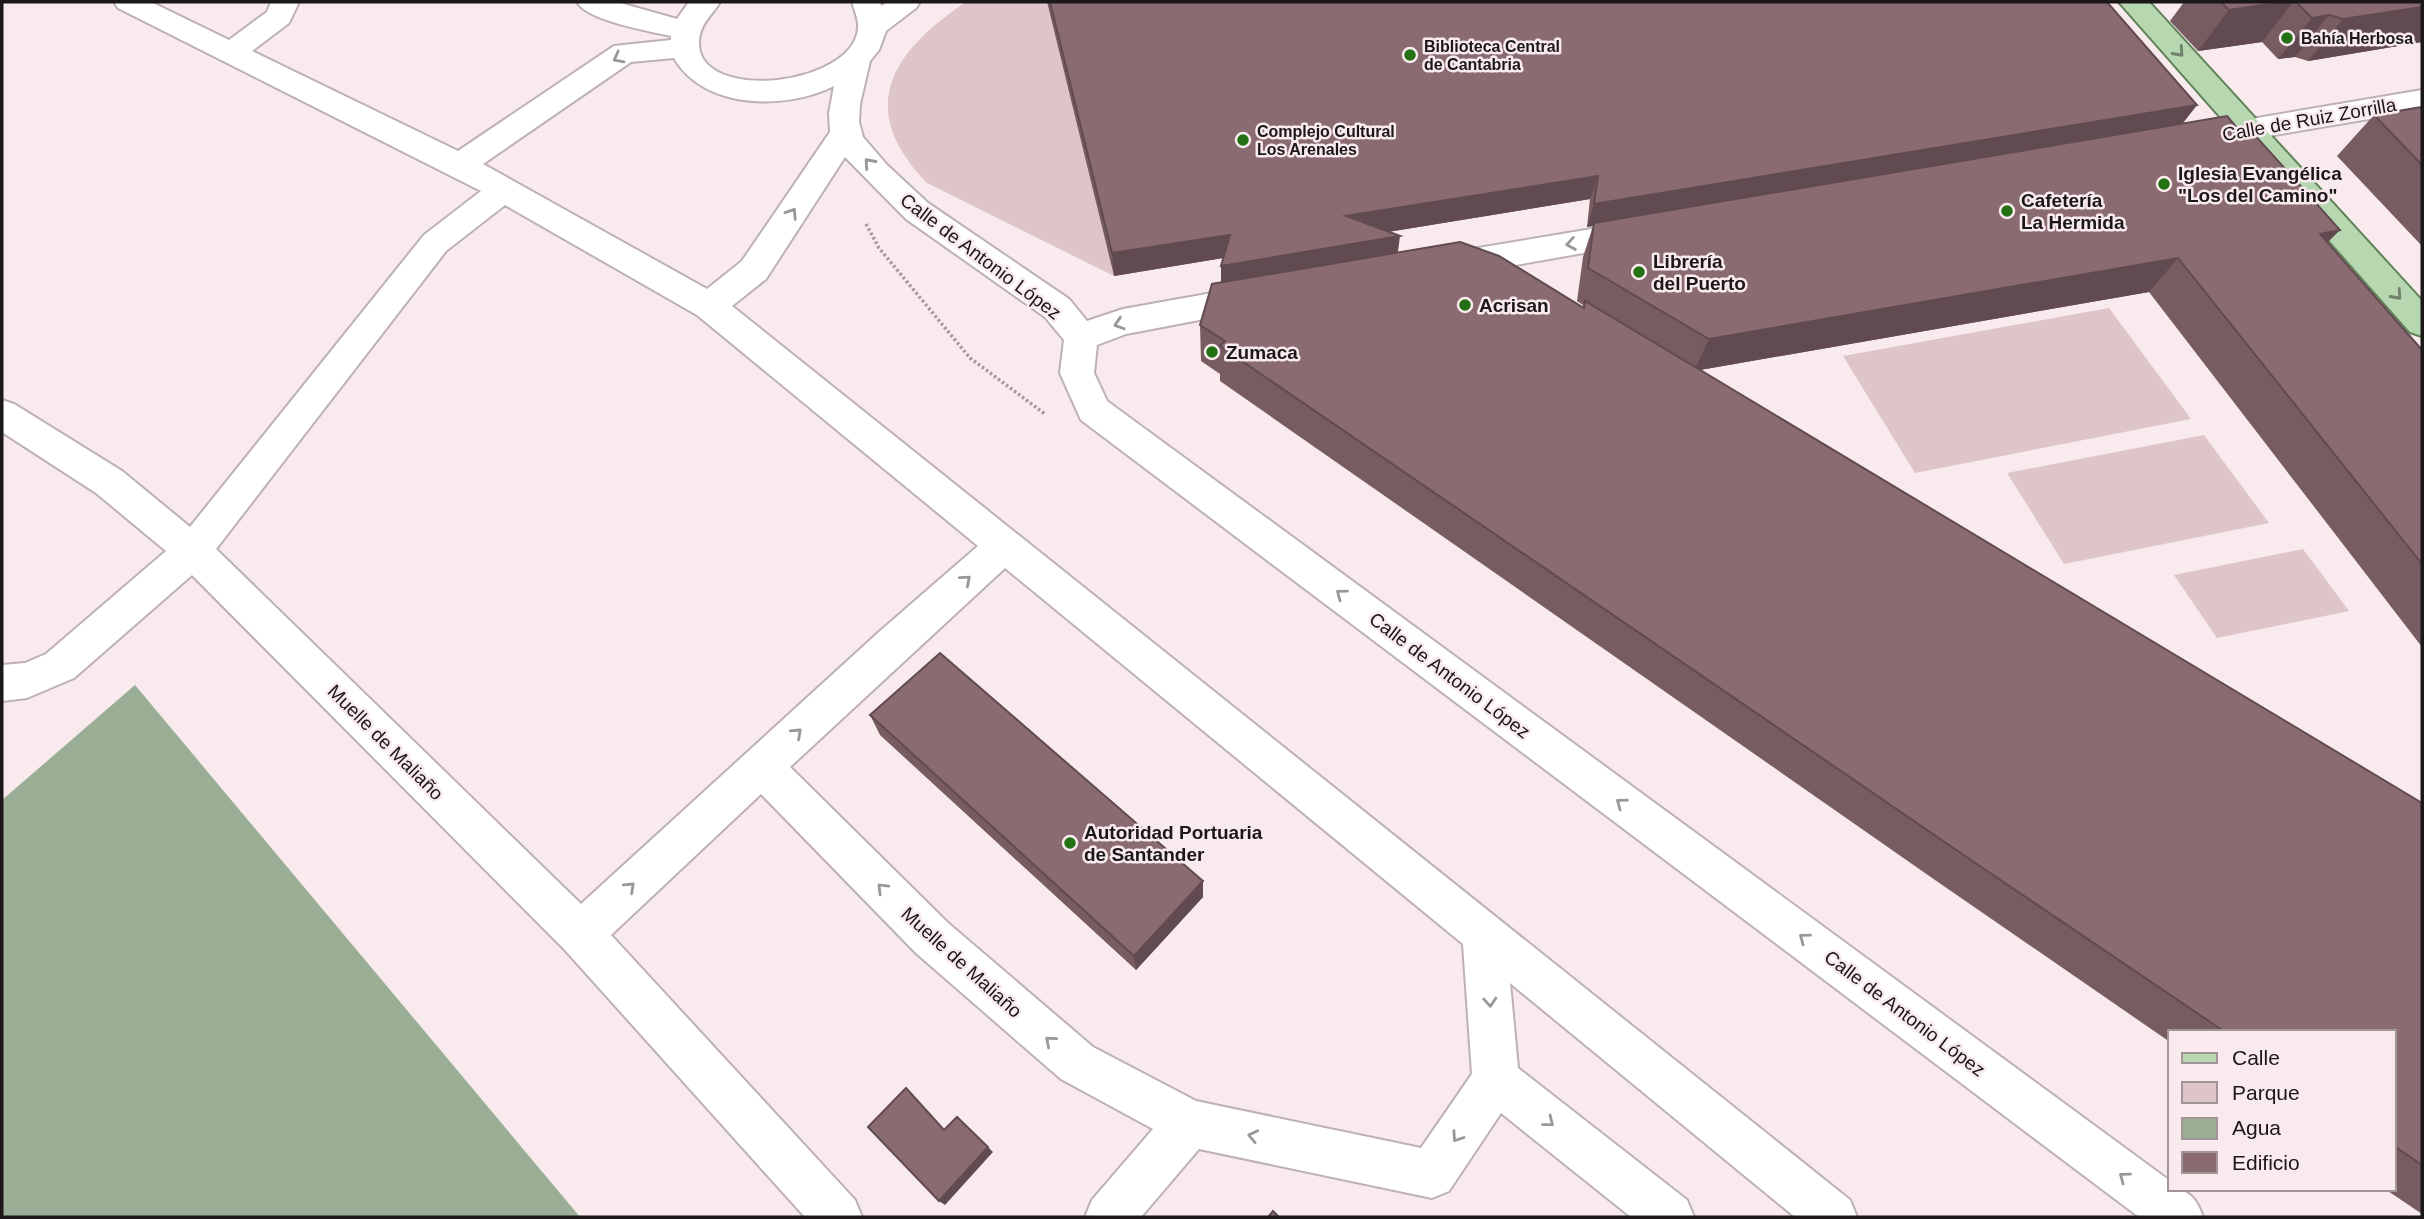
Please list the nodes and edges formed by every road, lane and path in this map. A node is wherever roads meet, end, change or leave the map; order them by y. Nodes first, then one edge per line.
1 (128, 2) edge
2 (285, 2) edge
3 (706, 2) edge
4 (906, 2) edge
5 (2133, 2) edge
6 (597, 4) edge
7 (869, 15) edge
8 (685, 39) junction
9 (232, 52) junction
10 (856, 61) junction
11 (2422, 100) edge
12 (2249, 129) junction
13 (845, 133) junction
14 (2180, 141) edge
15 (460, 165) junction
16 (504, 189) junction
17 (1662, 229) edge
18 (1499, 257) junction
19 (1417, 270) edge
20 (1523, 286) edge
21 (1281, 293) edge
22 (709, 306) junction
23 (2422, 324) edge
24 (1081, 337) junction
25 (2, 414) edge
26 (1005, 545) junction
27 (192, 551) junction
28 (2, 683) edge
29 (761, 766) junction
30 (580, 934) junction
31 (1484, 934) junction
32 (1496, 1080) junction
33 (1190, 1123) junction
34 (838, 1217) edge
35 (1109, 1217) edge
36 (1670, 1217) edge
37 (1833, 1217) edge
38 (2179, 1217) edge

1 - 9 street
2 - 9 street
3 - 8 street
4 - 7 street
5 -> 12 main road
6 - 8 street
7 - 10 street
8 - 10 street
8 -> 15 street
9 - 15 street
10 - 13 street
11 - 12 street, Calle de Ruiz Zorrilla
12 - 14 street, Calle de Ruiz Zorrilla
12 -> 23 main road
22 -> 13 street
24 -> 13 street, Calle de Antonio López
15 - 16 street
16 - 22 street
16 - 27 street
17 -> 18 street
18 - 19 street
18 - 20 street
21 -> 24 street
22 - 26 street
38 -> 24 street, Calle de Antonio López
25 - 27 street, Muelle de Maliaño
29 -> 26 street
26 - 31 street
27 - 28 street
27 - 30 street, Muelle de Maliaño
30 -> 29 street
33 -> 29 street, Muelle de Maliaño
30 - 34 street, Muelle de Maliaño
31 -> 32 street
31 - 37 street
32 -> 33 street, Muelle de Maliaño
32 -> 36 street
33 - 35 street

